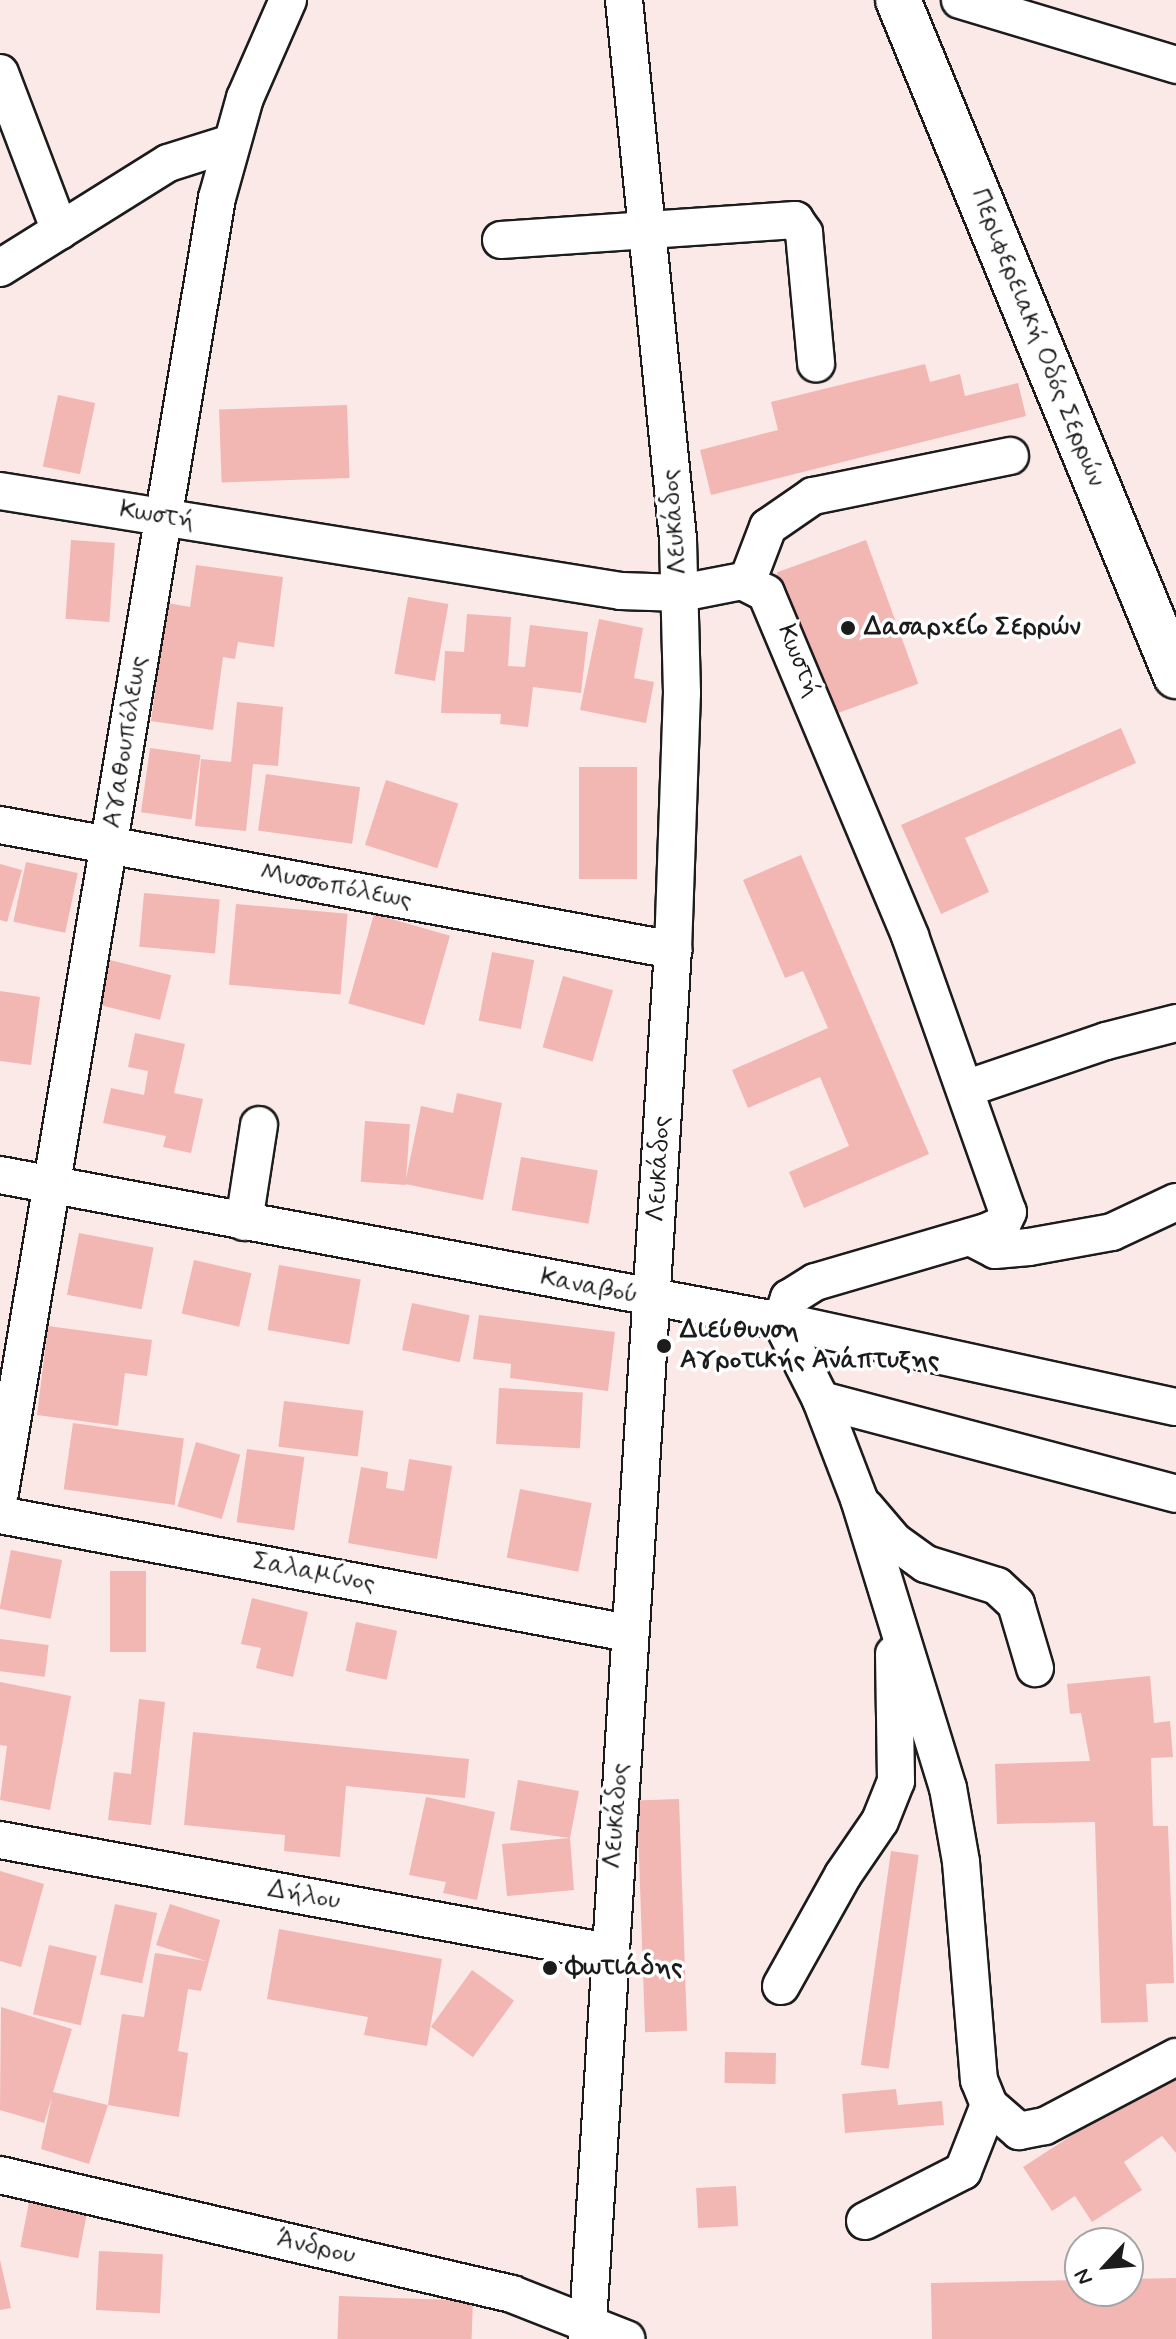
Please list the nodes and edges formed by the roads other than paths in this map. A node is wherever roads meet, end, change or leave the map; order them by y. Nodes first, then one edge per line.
1 (288, 0) edge
2 (624, 0) edge
3 (898, 0) edge
4 (960, 0) edge
5 (1032, 10) edge
6 (1176, 65) edge
7 (0, 73) edge
8 (231, 143) junction
9 (645, 229) junction
10 (60, 231) junction
11 (501, 240) dead end
12 (0, 268) edge
13 (816, 363) dead end
14 (1010, 456) dead end
15 (0, 491) edge
16 (163, 517) junction
17 (747, 582) junction
18 (681, 593) junction
19 (1176, 676) edge
20 (0, 825) edge
21 (109, 844) junction
22 (673, 950) junction
23 (1176, 1023) edge
24 (965, 1089) junction
25 (259, 1125) dead end
26 (0, 1175) edge
27 (50, 1185) junction
28 (1176, 1202) edge
29 (244, 1222) junction
30 (970, 1237) junction
31 (652, 1299) junction
32 (781, 1321) junction
33 (821, 1400) junction
34 (1176, 1407) edge
35 (0, 1493) edge
36 (1176, 1494) edge
37 (859, 1499) junction
38 (0, 1515) edge
39 (893, 1616) junction
40 (628, 1633) junction
41 (1035, 1668) dead end
42 (0, 1840) edge
43 (608, 1952) junction
44 (781, 1986) dead end
45 (1176, 2057) edge
46 (989, 2105) junction
47 (0, 2175) edge
48 (865, 2221) dead end
49 (588, 2332) edge
50 (626, 2339) edge

1 - 8 street, Αγαθουπόλεως
2 - 9 street, Λευκάδος
3 - 19 main road, Περιφερειακή Οδός Σερρών
4 - 5 street
5 - 6 street
7 - 10 street
8 - 10 street
8 - 16 street, Αγαθουπόλεως
9 - 11 street
9 - 13 street
9 - 18 street, Λευκάδος
10 - 12 street
14 - 17 street
15 - 16 street, Κωστή
16 - 18 street, Κωστή
16 - 21 street, Αγαθουπόλεως
17 - 18 street, Κωστή
17 - 24 street, Κωστή
18 - 22 street, Λευκάδος
20 - 21 street, Μυσσοπόλεως
21 - 22 street, Μυσσοπόλεως
21 - 27 street, Αγαθουπόλεως
22 - 31 street, Λευκάδος
23 - 24 street
24 - 30 street, Κωστή
25 - 29 street
26 - 27 street, Καναβού
27 - 29 street, Καναβού
27 - 35 street, Αγαθουπόλεως
28 - 30 street
29 - 31 street, Καναβού
30 - 32 street, Κωστή
31 - 32 street, Καναβού
31 - 40 street, Λευκάδος
32 - 33 street
32 - 34 street, Καναβού
33 - 36 street
33 - 37 street
37 - 39 street
37 - 41 street
38 - 40 street, Σαλαμίνος
39 - 44 street
39 - 46 street
40 - 43 street, Λευκάδος
42 - 43 street, Δήλου
43 - 49 street, Λευκάδος
45 - 46 street
46 - 48 street
47 - 49 street, Άνδρου
49 - 50 street, Άνδρου

